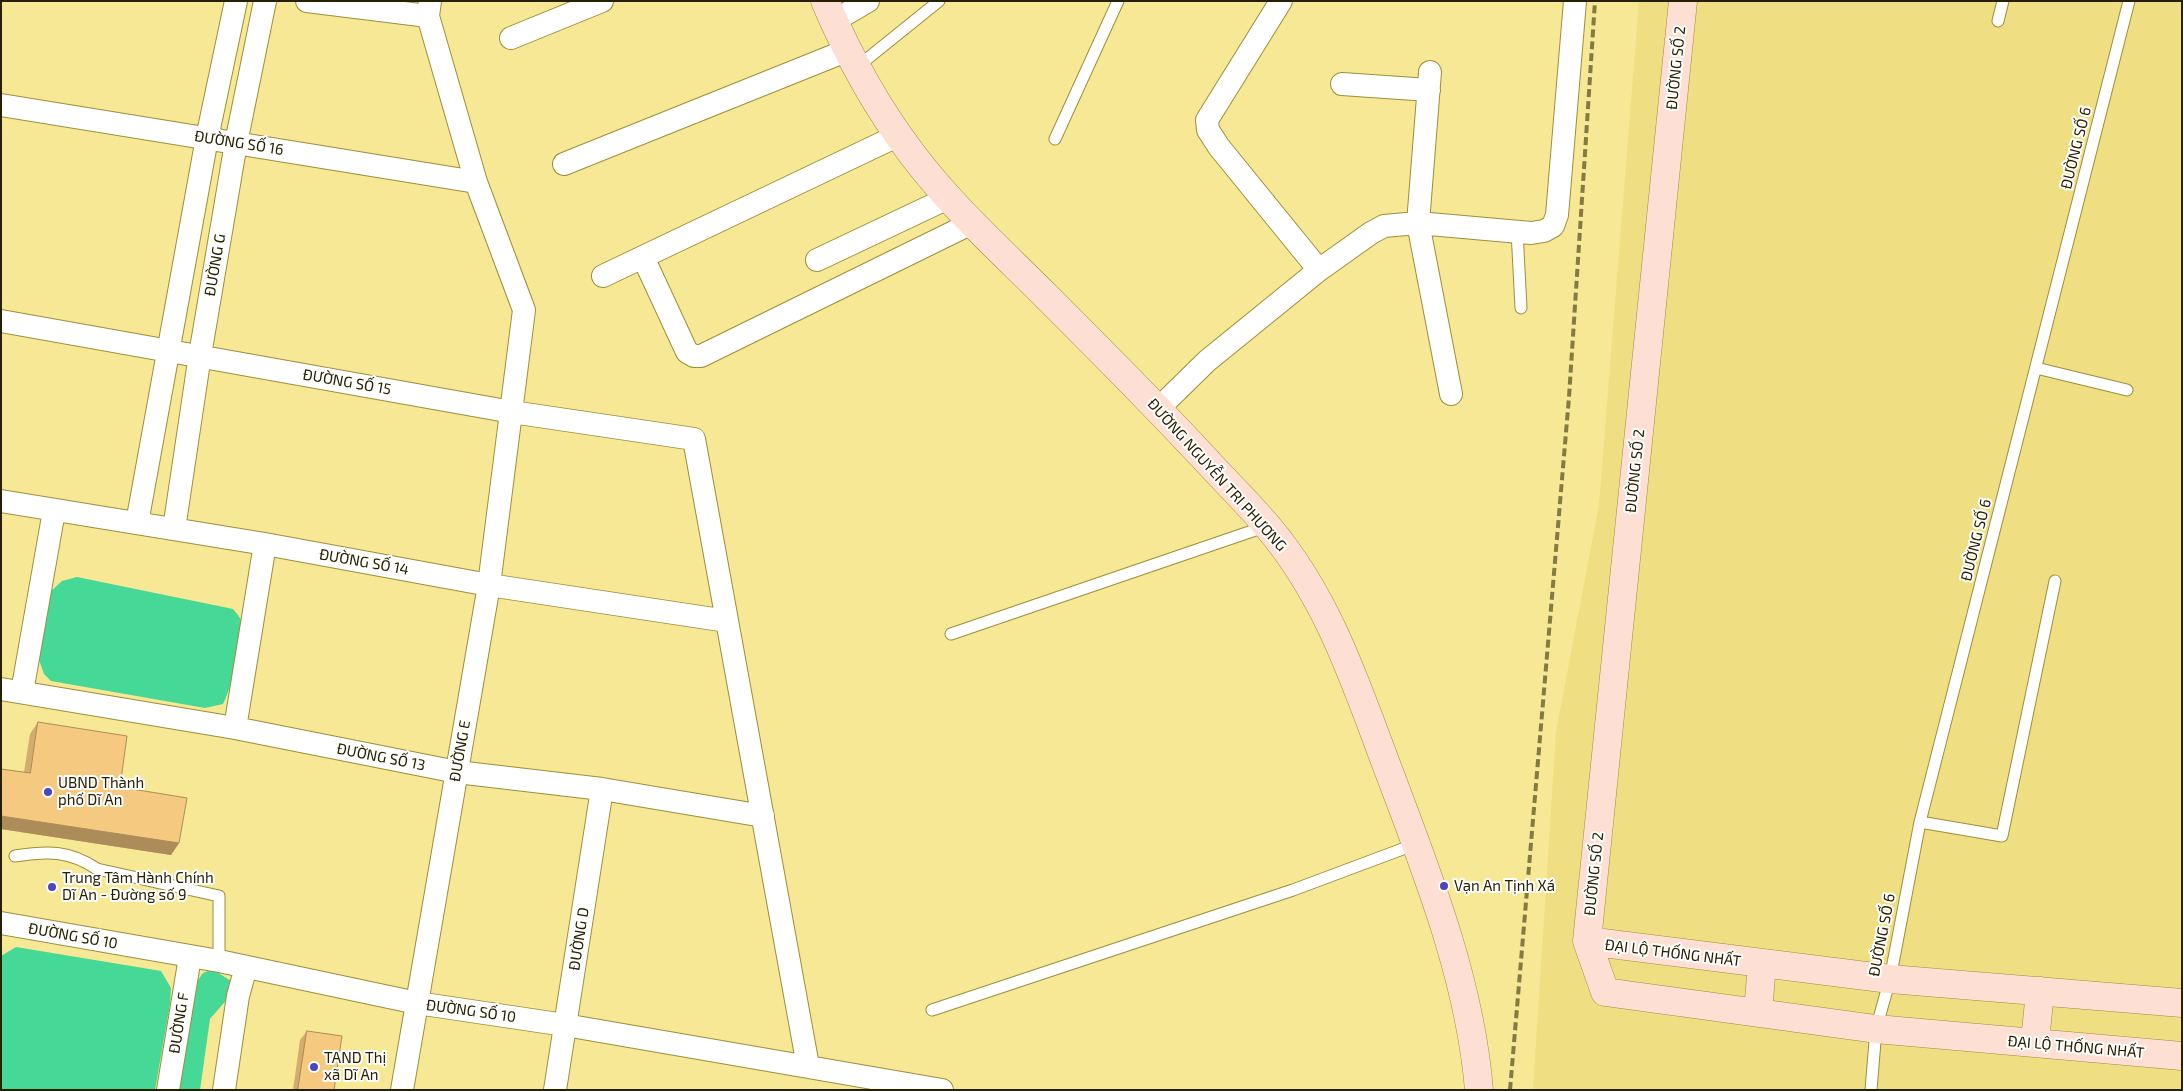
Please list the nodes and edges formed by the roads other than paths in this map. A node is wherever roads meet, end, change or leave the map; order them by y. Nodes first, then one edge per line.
1 (236, 1) edge
2 (265, 1) edge
3 (307, 1) edge
4 (602, 1) edge
5 (868, 1) edge
6 (939, 1) edge
7 (1118, 1) edge
8 (1282, 1) edge
9 (1574, 1) edge
10 (1683, 1) edge
11 (2004, 1) edge
12 (2129, 1) edge
13 (429, 9) edge
14 (830, 11) edge
15 (1998, 21) dead end
16 (511, 38) dead end
17 (852, 58) junction
18 (1342, 84) dead end
19 (1, 105) edge
20 (898, 135) junction
21 (207, 138) junction
22 (1055, 139) dead end
23 (236, 143) junction
24 (564, 164) dead end
25 (476, 182) junction
26 (948, 198) junction
27 (972, 223) junction
28 (1418, 223) junction
29 (1516, 231) junction
30 (643, 257) junction
31 (817, 260) dead end
32 (1319, 270) junction
33 (603, 276) dead end
34 (1521, 308) dead end
35 (1, 321) edge
36 (169, 350) junction
37 (200, 355) junction
38 (2036, 368) junction
39 (2127, 390) dead end
40 (1451, 394) dead end
41 (1158, 409) junction
42 (512, 412) junction
43 (1, 501) edge
44 (54, 511) junction
45 (138, 524) junction
46 (1268, 526) junction
47 (174, 529) junction
48 (265, 544) junction
49 (2055, 581) dead end
50 (489, 585) junction
51 (727, 621) junction
52 (951, 634) dead end
53 (12, 691) edge
54 (235, 728) junction
55 (457, 772) junction
56 (602, 788) junction
57 (763, 816) junction
58 (1920, 822) junction
59 (1416, 844) junction
60 (15, 856) dead end
61 (1, 923) edge
62 (1587, 941) junction
63 (190, 957) junction
64 (219, 960) junction
65 (1762, 964) junction
66 (246, 966) junction
67 (1890, 979) junction
68 (2040, 991) junction
69 (2181, 1001) edge
70 (417, 1004) junction
71 (932, 1010) dead end
72 (1758, 1012) junction
73 (565, 1025) junction
74 (1876, 1029) junction
75 (2035, 1042) junction
76 (2182, 1056) edge
77 (808, 1066) junction
78 (860, 1083) edge
79 (168, 1090) edge
80 (224, 1090) edge
81 (402, 1090) edge
82 (556, 1090) edge
83 (942, 1090) edge
84 (1479, 1090) edge
85 (1870, 1090) edge

1 - 21 street, ĐƯỜNG G
2 - 23 street, ĐƯỜNG G
3 - 13 street
4 - 16 street
5 - 14 street
6 - 17 lane
7 - 22 lane
8 - 32 street
9 - 29 street
10 - 62 street, ĐƯỜNG SỐ 2
11 - 15 lane
12 - 38 lane, ĐƯỜNG SỐ 6
13 - 25 street, ĐƯỜNG E
14 - 17 street, ĐƯỜNG NGUYỄN TRI PHƯƠNG
17 - 20 street, ĐƯỜNG NGUYỄN TRI PHƯƠNG
17 - 24 street
18 - 28 street
19 - 21 street, ĐƯỜNG SỐ 16
20 - 26 street, ĐƯỜNG NGUYỄN TRI PHƯƠNG
20 - 30 street
21 - 23 street, ĐƯỜNG SỐ 16
21 - 36 street, ĐƯỜNG G
23 - 25 street, ĐƯỜNG SỐ 16
23 - 37 street, ĐƯỜNG G
25 - 42 street, ĐƯỜNG E
26 - 27 street, ĐƯỜNG NGUYỄN TRI PHƯƠNG
26 - 31 street
27 - 30 street
27 - 41 street, ĐƯỜNG NGUYỄN TRI PHƯƠNG
28 - 29 street
28 - 32 street
28 - 40 street
29 - 34 lane
30 - 33 street
32 - 41 street
35 - 36 street, ĐƯỜNG SỐ 15
36 - 37 street, ĐƯỜNG SỐ 15
36 - 45 street, ĐƯỜNG G
37 - 42 street, ĐƯỜNG SỐ 15
37 - 47 street, ĐƯỜNG G
38 - 39 lane
38 - 58 lane, ĐƯỜNG SỐ 6
41 - 46 street, ĐƯỜNG NGUYỄN TRI PHƯƠNG
42 - 50 street, ĐƯỜNG E
42 - 51 street, ĐƯỜNG SỐ 15
43 - 44 street, ĐƯỜNG SỐ 14
44 - 45 street, ĐƯỜNG SỐ 14
44 - 53 street
45 - 47 street, ĐƯỜNG SỐ 14
46 - 52 lane
46 - 59 street, ĐƯỜNG NGUYỄN TRI PHƯƠNG
47 - 48 street, ĐƯỜNG SỐ 14
48 - 50 street, ĐƯỜNG SỐ 14
48 - 54 street
49 - 58 lane
50 - 51 street, ĐƯỜNG SỐ 14
50 - 55 street, ĐƯỜNG E
51 - 57 street
53 - 54 street, ĐƯỜNG SỐ 13
54 - 55 street, ĐƯỜNG SỐ 13
55 - 56 street, ĐƯỜNG SỐ 13
55 - 70 street, ĐƯỜNG E
56 - 57 street, ĐƯỜNG SỐ 13
56 - 73 street, ĐƯỜNG D
57 - 77 street
58 - 67 lane, ĐƯỜNG SỐ 6
59 - 71 lane
59 - 84 street, ĐƯỜNG NGUYỄN TRI PHƯƠNG
60 - 64 lane
61 - 63 street, ĐƯỜNG SỐ 10
62 - 65 street, ĐẠI LỘ THỐNG NHẤT
62 - 72 street, ĐẠI LỘ THỐNG NHẤT
63 - 64 street, ĐƯỜNG SỐ 10
63 - 79 street, ĐƯỜNG F
64 - 66 street, ĐƯỜNG SỐ 10
65 - 67 street, ĐẠI LỘ THỐNG NHẤT
65 - 72 street
66 - 70 street, ĐƯỜNG SỐ 10
66 - 80 street
67 - 68 street, ĐẠI LỘ THỐNG NHẤT
67 - 74 lane, ĐƯỜNG SỐ 6
68 - 69 street, ĐẠI LỘ THỐNG NHẤT
68 - 75 street
70 - 73 street, ĐƯỜNG SỐ 10
70 - 81 street, ĐƯỜNG E
72 - 74 street, ĐẠI LỘ THỐNG NHẤT
73 - 77 street, ĐƯỜNG SỐ 10
73 - 82 street, ĐƯỜNG D
74 - 75 street, ĐẠI LỘ THỐNG NHẤT
74 - 85 lane, ĐƯỜNG SỐ 6
75 - 76 street, ĐẠI LỘ THỐNG NHẤT
77 - 78 street, ĐƯỜNG SỐ 10
78 - 83 street, ĐƯỜNG SỐ 10

